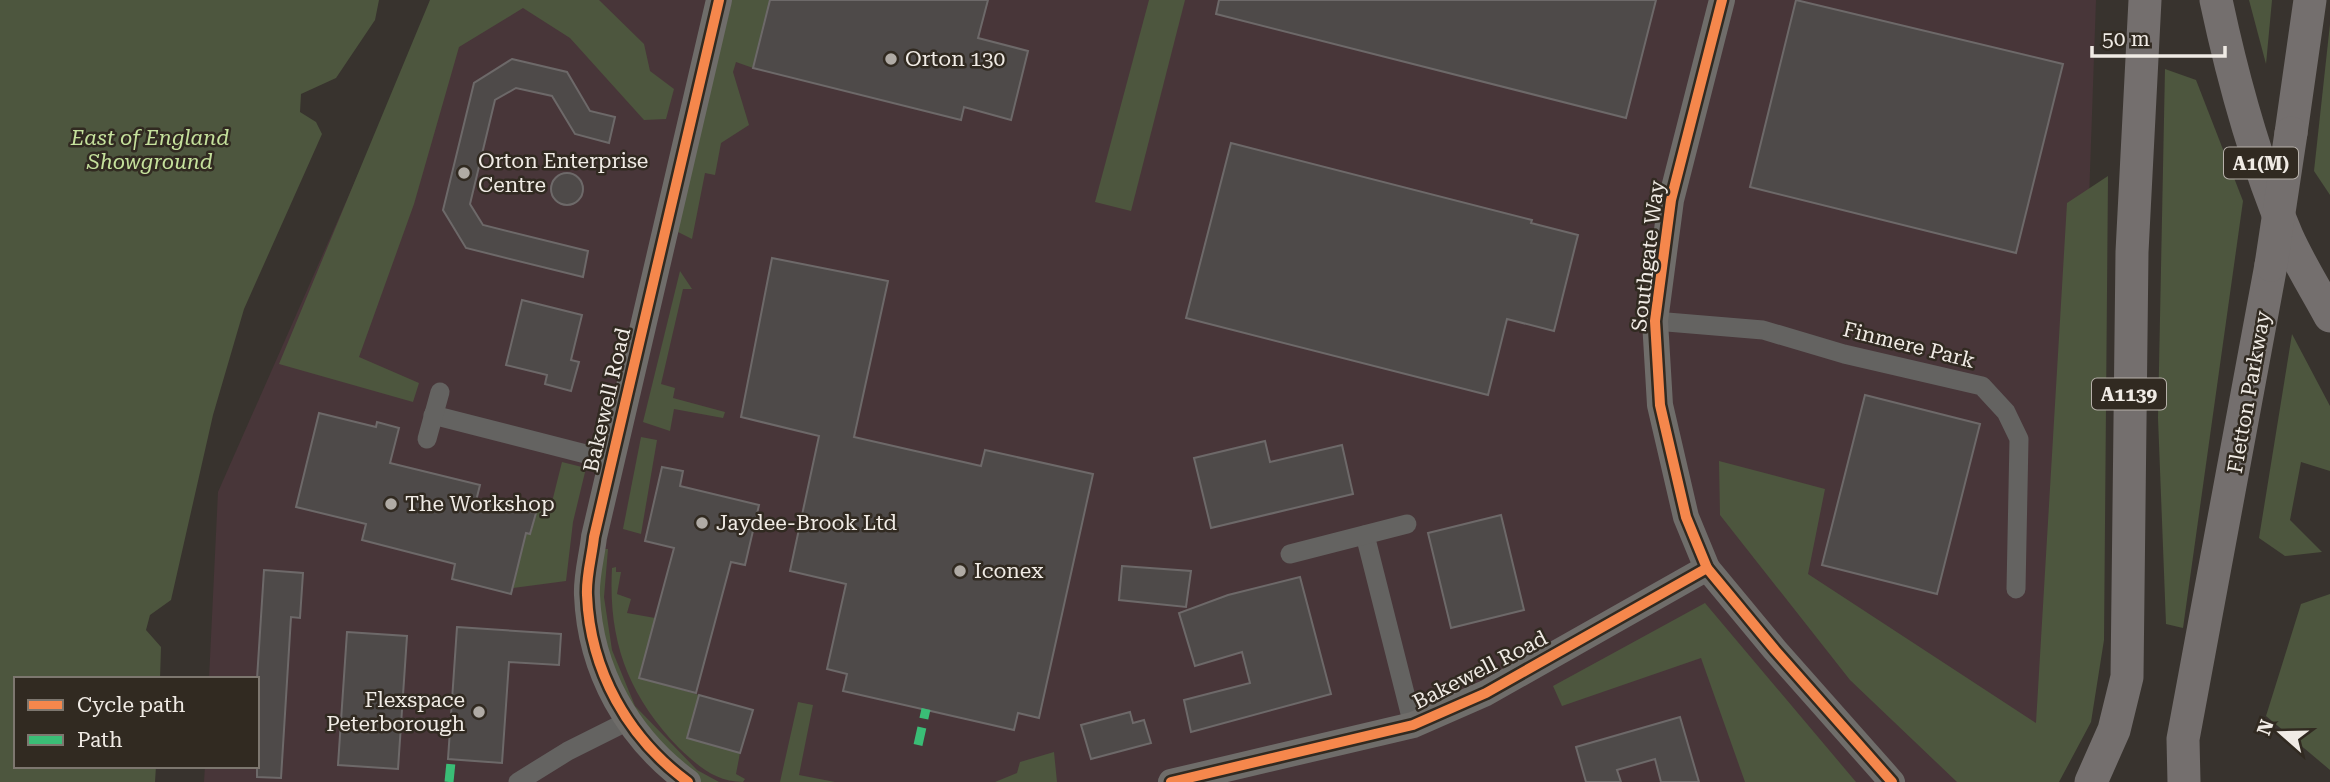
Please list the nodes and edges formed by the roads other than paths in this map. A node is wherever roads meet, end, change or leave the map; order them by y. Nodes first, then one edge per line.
1 (719, 0) edge
2 (1722, 0) edge
3 (2133, 0) edge
4 (2145, 0) edge
5 (2216, 0) edge
6 (2310, 0) edge
7 (2132, 251) junction
8 (2330, 316) edge
9 (1655, 321) junction
10 (440, 393) dead end
11 (433, 415) junction
12 (427, 439) dead end
13 (613, 461) junction
14 (1407, 524) dead end
15 (1365, 535) junction
16 (1290, 554) dead end
17 (1707, 568) junction
18 (2016, 589) dead end
19 (2194, 680) junction
20 (626, 722) junction
21 (1413, 725) junction
22 (518, 782) edge
23 (688, 782) edge
24 (1171, 782) edge
25 (1892, 782) edge
26 (2091, 782) edge
27 (2184, 782) edge
28 (2207, 782) edge

1 - 13 street, Bakewell Road
2 - 9 street, Southgate Way
3 - 7 highway
4 - 7 highway, A1139
5 - 8 highway, A1(M)
6 - 19 highway, Fletton Parkway, bridge
7 - 26 highway, A1139
9 - 17 street, Southgate Way
9 - 18 street, Finmere Park
10 - 11 street
11 - 12 street
11 - 13 street
13 - 20 street, Bakewell Road
14 - 15 street
15 - 16 street
15 - 21 street
17 - 21 street, Bakewell Road
17 - 25 street, Southgate Way
19 - 27 highway, Fletton Parkway
19 - 28 highway
20 - 22 street
20 - 23 street, Bakewell Road
21 - 24 street, Bakewell Road

